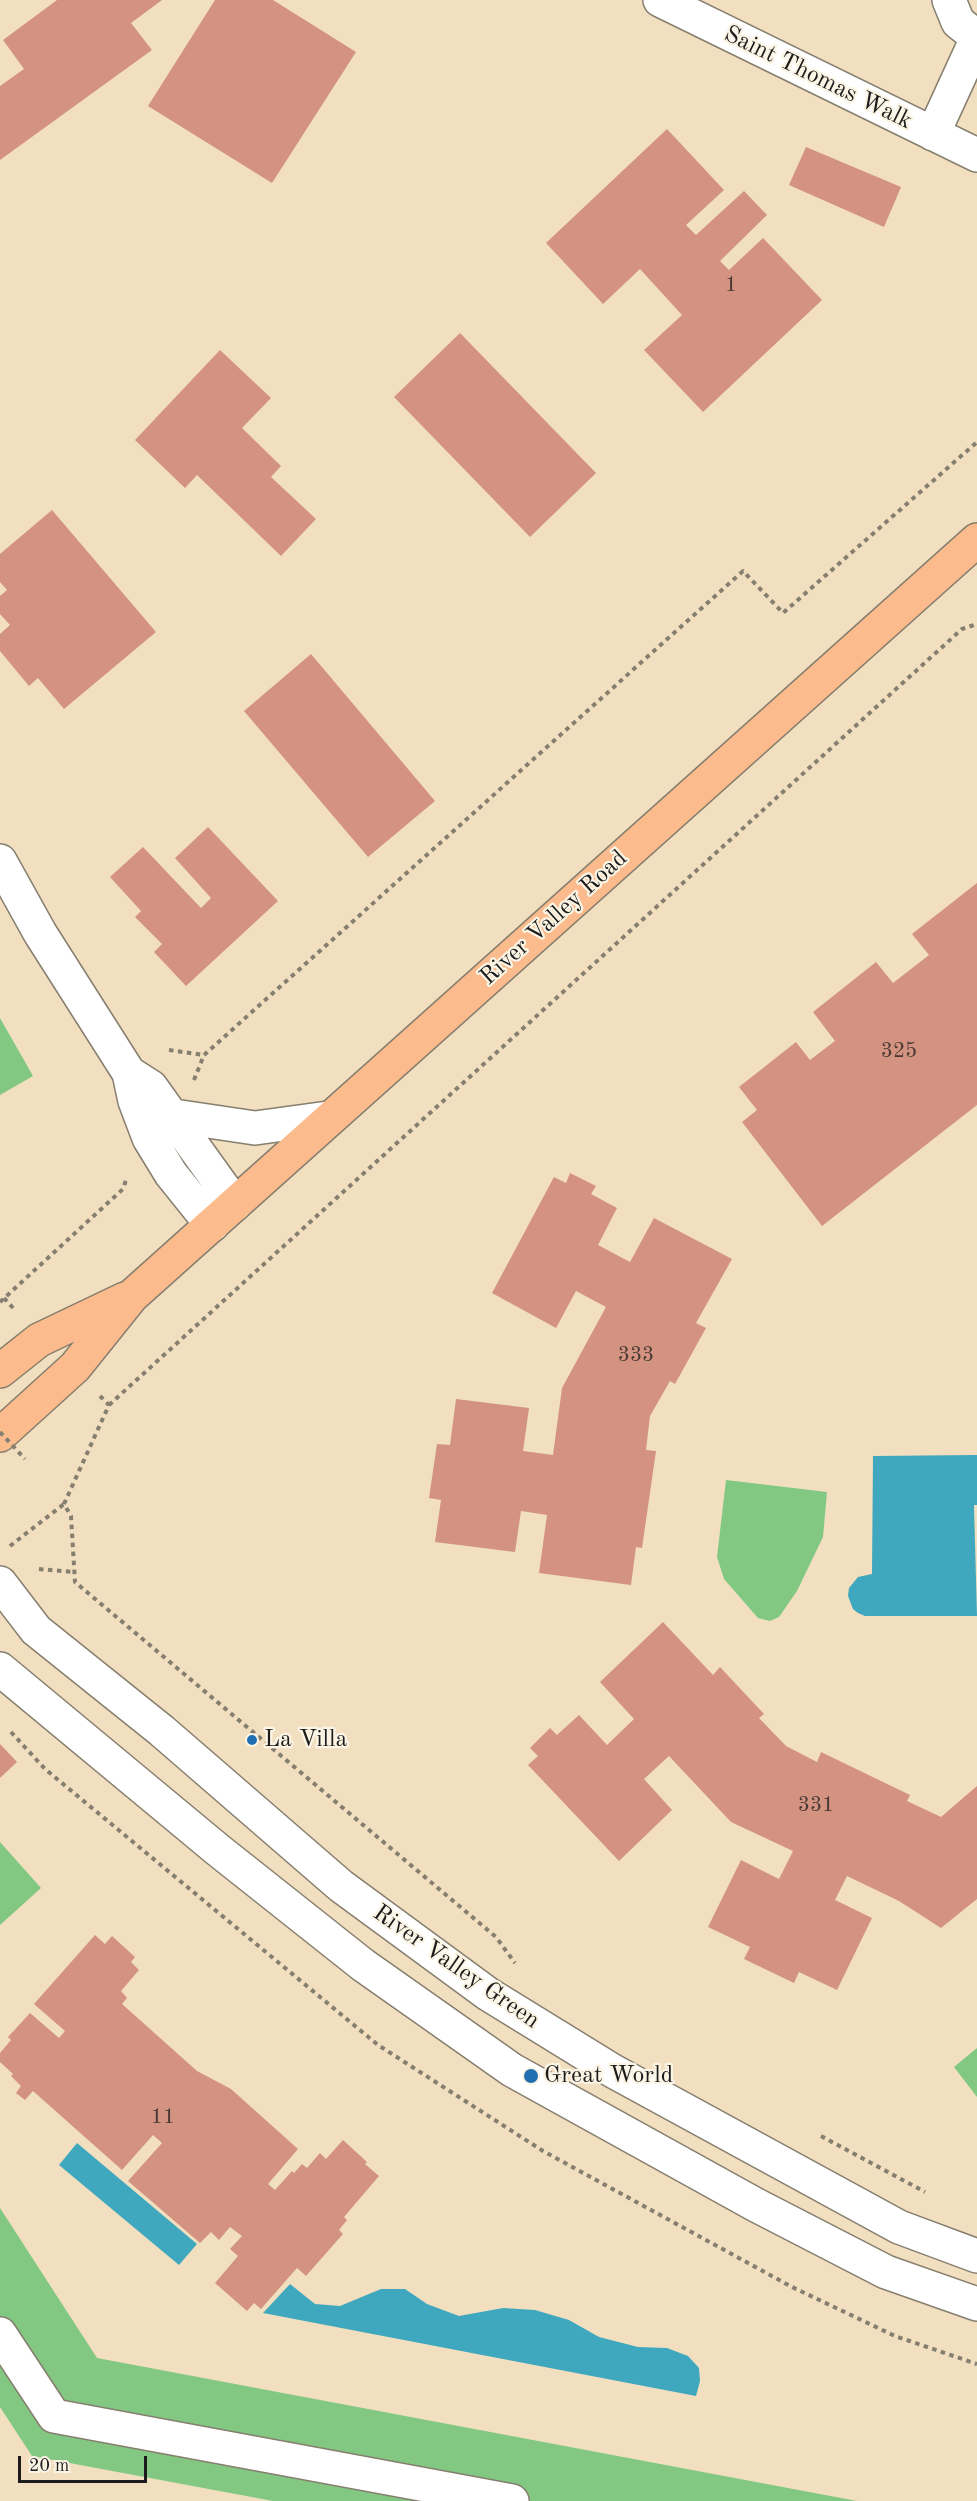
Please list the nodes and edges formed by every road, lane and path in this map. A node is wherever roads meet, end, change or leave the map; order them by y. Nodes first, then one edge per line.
1 (660, 0) edge
2 (949, 0) edge
3 (977, 38) edge
4 (933, 134) junction
5 (977, 155) edge
6 (977, 442) edge
7 (977, 540) edge
8 (977, 624) edge
9 (0, 861) edge
10 (129, 1073) junction
11 (174, 1116) junction
12 (328, 1118) junction
13 (149, 1138) junction
14 (223, 1214) junction
15 (132, 1296) junction
16 (2, 1300) edge
17 (17, 1312) dead end
18 (0, 1371) edge
19 (95, 1392) dead end
20 (109, 1404) junction
21 (0, 1433) edge
22 (25, 1459) dead end
23 (64, 1504) junction
24 (9, 1547) dead end
25 (0, 1583) edge
26 (0, 1669) edge
27 (517, 1966) dead end
28 (815, 2133) dead end
29 (929, 2194) dead end
30 (977, 2256) edge
31 (977, 2304) edge
32 (0, 2334) edge
33 (512, 2501) edge

1 - 4 street, Saint Thomas Walk
2 - 3 street
3 - 4 street
4 - 5 street, Saint Thomas Walk
6 - 11 path
7 - 12 main road, River Valley Road
8 - 20 path
9 - 10 street
10 - 11 street
10 - 13 street
11 - 12 street
11 - 14 street
12 - 14 main road, River Valley Road
13 - 14 street
13 - 16 path
14 - 15 main road, River Valley Road
15 - 18 main road, River Valley Road
15 - 21 main road, River Valley Road
16 - 17 path
19 - 20 path
20 - 23 path
21 - 22 path, bridge
23 - 24 path
23 - 27 path
25 - 30 street, River Valley Green
26 - 31 street, River Valley Green
28 - 29 path
32 - 33 street

